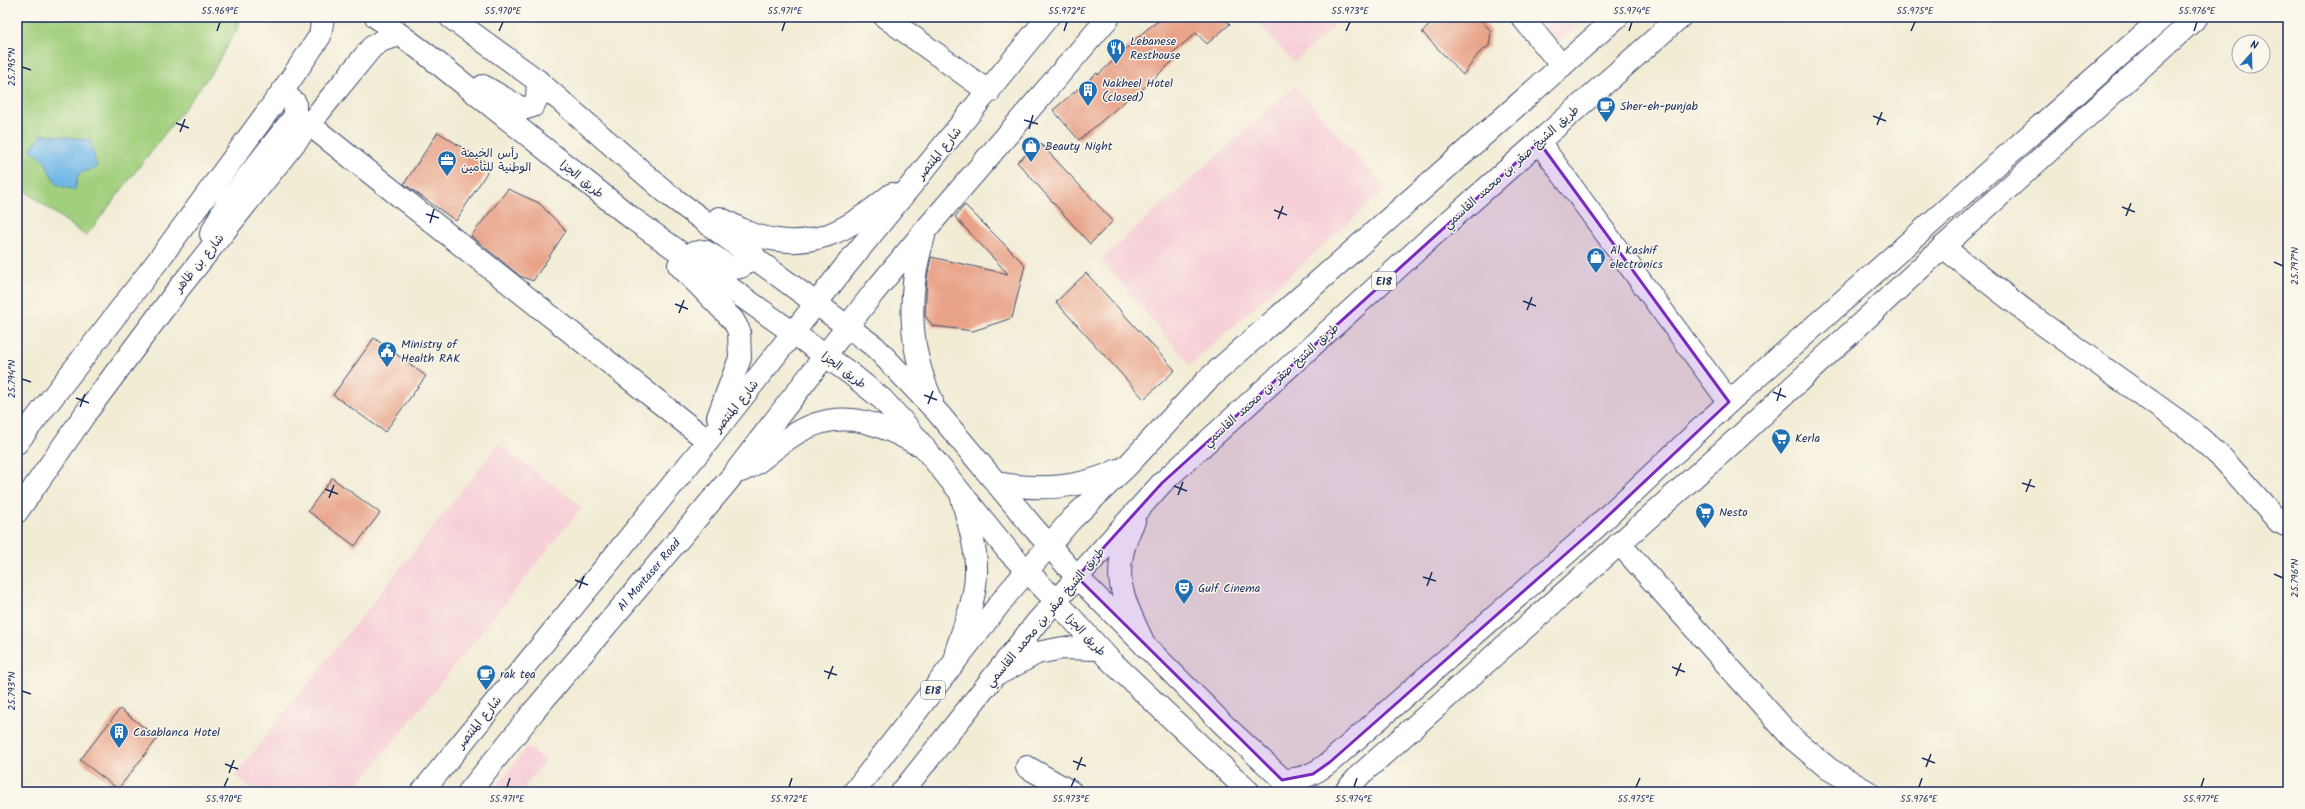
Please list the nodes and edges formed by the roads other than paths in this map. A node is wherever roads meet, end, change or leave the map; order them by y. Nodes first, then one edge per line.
1 (324, 17) edge
2 (376, 17) edge
3 (450, 17) edge
4 (885, 17) edge
5 (1048, 17) edge
6 (1109, 17) edge
7 (1522, 17) edge
8 (1618, 17) edge
9 (1680, 17) edge
10 (2164, 17) edge
11 (2197, 17) edge
12 (400, 35) junction
13 (425, 53) junction
14 (1562, 66) junction
15 (538, 81) junction
16 (282, 92) junction
17 (989, 92) junction
18 (310, 125) junction
19 (1539, 142) junction
20 (933, 160) junction
21 (669, 195) junction
22 (633, 219) junction
23 (926, 228) junction
24 (1943, 247) junction
25 (206, 254) junction
26 (754, 255) junction
27 (687, 259) junction
28 (136, 289) junction
29 (817, 304) junction
30 (848, 326) junction
31 (794, 334) junction
32 (826, 356) junction
33 (1729, 402) junction
34 (88, 410) junction
35 (938, 413) junction
36 (708, 441) junction
37 (17, 443) edge
38 (925, 448) junction
39 (1128, 465) junction
40 (733, 475) junction
41 (997, 483) junction
42 (961, 494) junction
43 (1143, 502) junction
44 (17, 512) edge
45 (2288, 526) edge
46 (1619, 543) junction
47 (1050, 546) junction
48 (1027, 571) junction
49 (1077, 577) junction
50 (1056, 601) junction
51 (1145, 646) junction
52 (1098, 649) junction
53 (952, 664) junction
54 (995, 675) junction
55 (1366, 730) junction
56 (1388, 750) junction
57 (1027, 767) dead end
58 (1289, 786) edge
59 (1240, 789) edge
60 (422, 792) edge
61 (469, 792) edge
62 (854, 792) edge
63 (902, 792) edge
64 (1071, 792) edge
65 (1345, 792) edge
66 (1868, 792) edge

1 - 16 main road
2 - 12 main road, طريق الجزا
3 - 15 main road
4 - 17 main road
5 - 17 main road, شارع المنتصر
6 - 23 main road
7 - 14 main road
8 - 14 main road, E18
9 - 19 main road, طريق الشيخ صقر بن محمد القاسمي / E18
10 - 33 main road
11 - 24 main road
12 - 13 main road, طريق الجزا
12 - 18 main road, شارع بن ظاهر
13 - 15 main road
13 - 22 main road, طريق الجزا
14 - 39 main road, E18
15 - 21 main road
16 - 25 main road
16 - 28 main road
17 - 20 main road, شارع المنتصر
18 - 25 main road, شارع بن ظاهر
18 - 36 main road
19 - 33 main road
19 - 43 main road, طريق الشيخ صقر بن محمد القاسمي / E18
20 - 21 main road
20 - 29 main road, شارع المنتصر
21 - 26 main road
22 - 27 main road, طريق الجزا
22 - 36 main road
23 - 30 main road
23 - 35 main road
24 - 45 main road
24 - 46 main road
25 - 34 main road, شارع بن ظاهر
26 - 27 main road
26 - 29 main road
27 - 31 main road, طريق الجزا
28 - 34 main road
28 - 37 main road
29 - 30 main road
29 - 31 main road, شارع المنتصر
30 - 32 main road
30 - 35 main road
31 - 32 main road, طريق الجزا
31 - 36 main road, شارع المنتصر
32 - 38 main road, طريق الجزا
32 - 40 main road, Al Montaser Road
33 - 55 main road
34 - 44 main road, شارع بن ظاهر
35 - 41 main road
36 - 60 main road, شارع المنتصر
38 - 40 main road
38 - 42 main road, طريق الجزا
39 - 41 main road
39 - 47 main road, E18
40 - 61 main road, Al Montaser Road
41 - 47 main road
42 - 48 main road, طريق الجزا
42 - 53 main road
43 - 49 main road, طريق الشيخ صقر بن محمد القاسمي / E18
43 - 51 main road
46 - 56 main road
46 - 66 main road
47 - 48 main road, E18
47 - 49 main road
48 - 50 main road, طريق الجزا
48 - 53 main road, E18
49 - 50 main road, طريق الشيخ صقر بن محمد القاسمي / E18
49 - 51 main road
50 - 52 main road, طريق الجزا
50 - 54 main road, طريق الشيخ صقر بن محمد القاسمي / E18
51 - 58 main road
52 - 54 main road
52 - 59 main road, طريق الجزا
53 - 62 main road, E18
54 - 63 main road, طريق الشيخ صقر بن محمد القاسمي / E18
55 - 56 main road
55 - 58 main road
56 - 65 main road
57 - 64 main road

